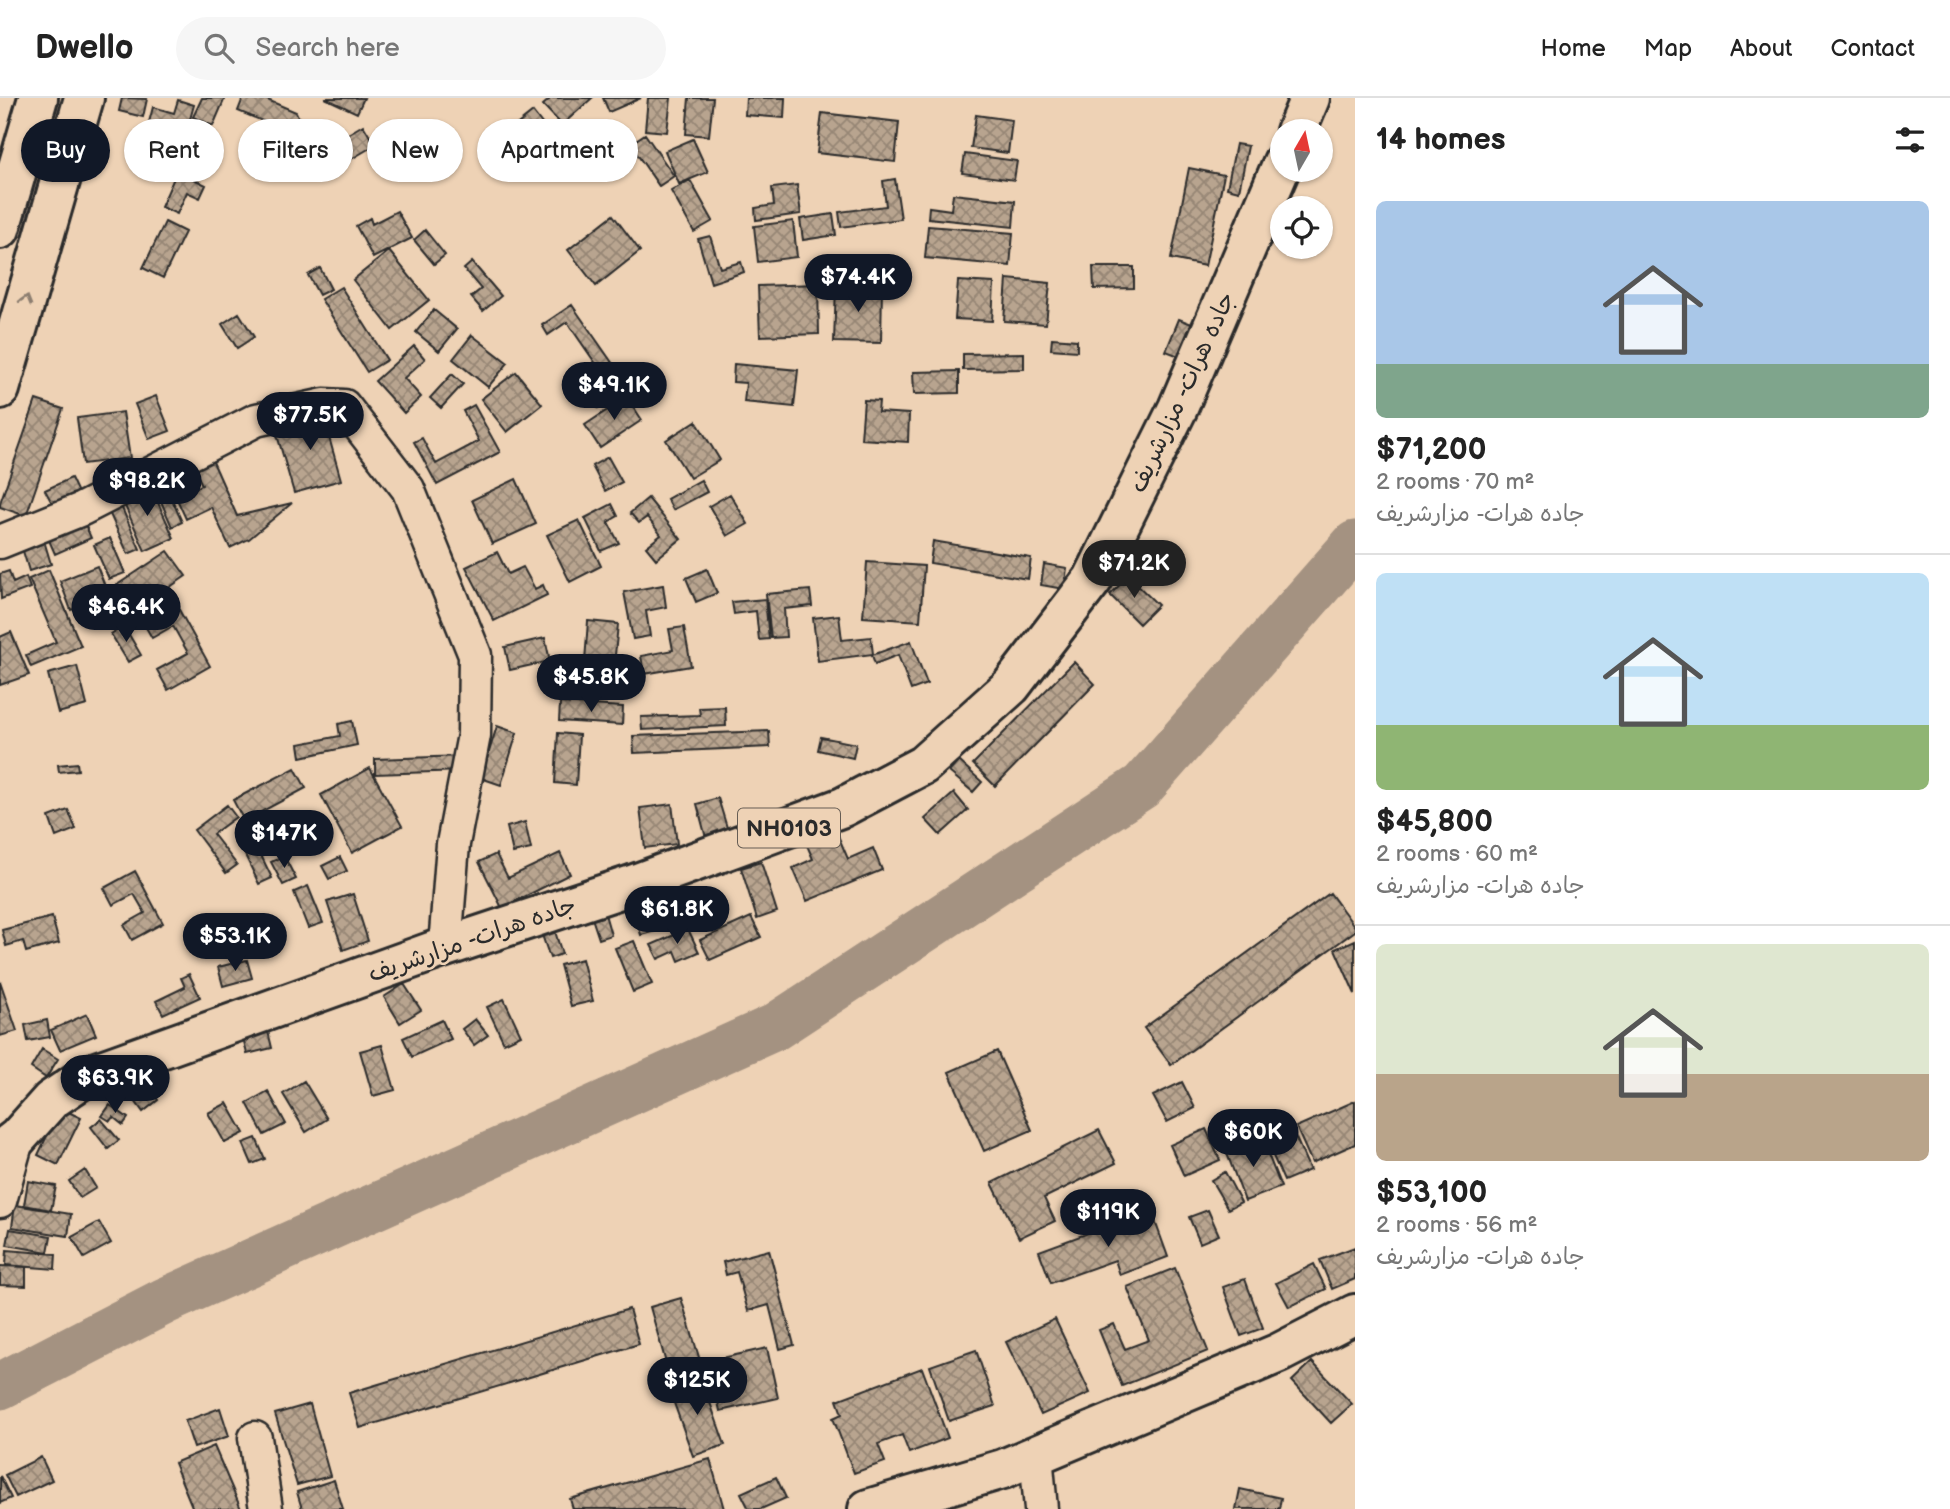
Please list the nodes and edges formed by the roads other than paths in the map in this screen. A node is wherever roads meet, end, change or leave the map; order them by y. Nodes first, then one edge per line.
1 (38, 98) edge
2 (84, 98) edge
3 (1310, 98) edge
4 (1301, 119) edge
5 (1274, 182) edge
6 (0, 229) edge
7 (0, 389) edge
8 (0, 542) edge
9 (445, 947) junction
10 (9, 1144) edge
11 (0, 1201) edge
12 (1355, 1314) edge
13 (255, 1437) dead end
14 (1036, 1455) junction
15 (266, 1509) edge
16 (868, 1509) edge
17 (1041, 1509) edge

1 - 6 main road
7 -> 2 main road
3 - 4 main road
5 - 9 main road, جاده هرات- مزارشریف / NH0103
8 - 9 street
9 - 10 main road, جاده هرات- مزارشریف / NH0103
10 - 11 street
12 - 14 main road
13 - 15 street
14 - 16 main road
14 - 17 street

